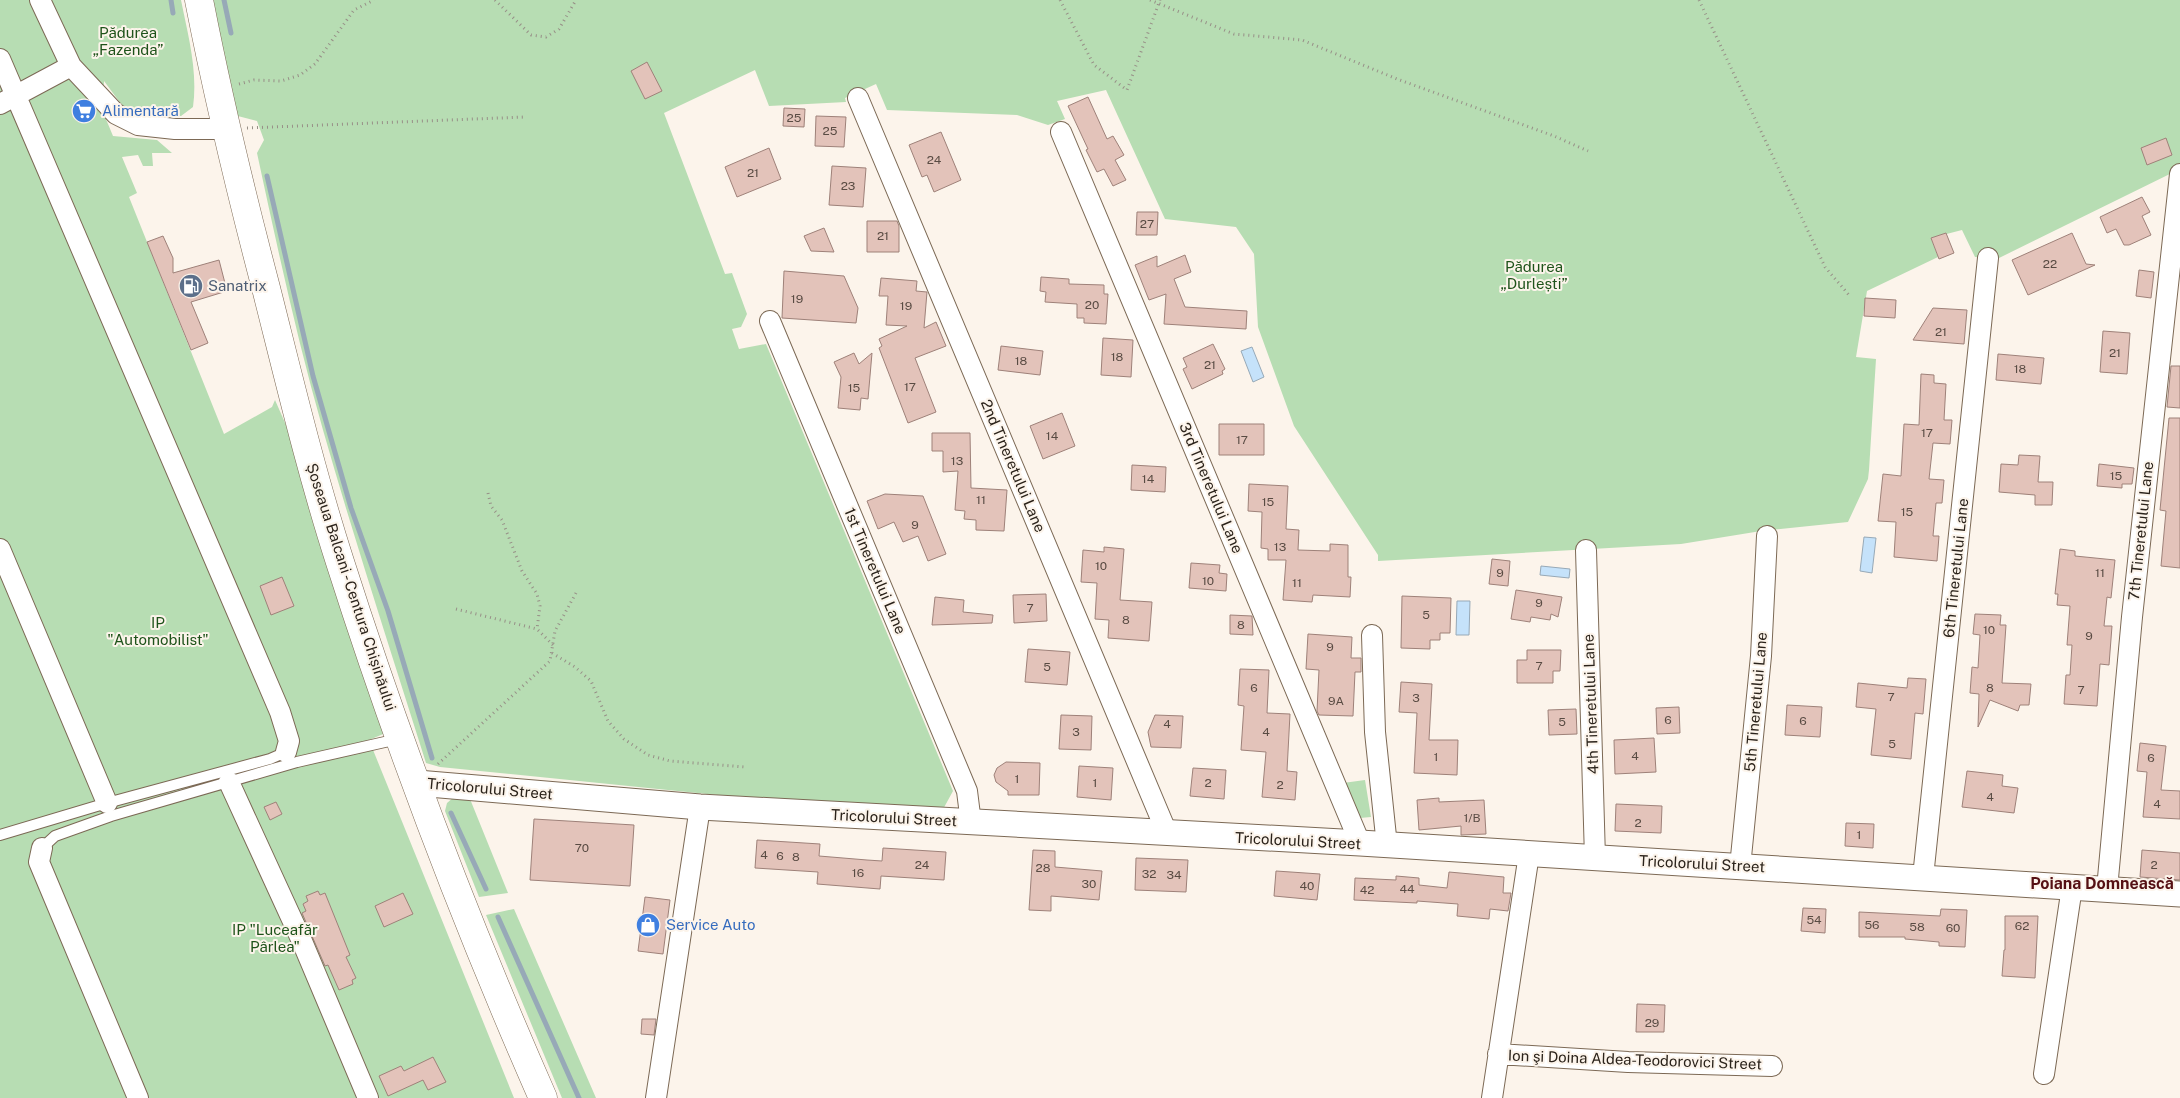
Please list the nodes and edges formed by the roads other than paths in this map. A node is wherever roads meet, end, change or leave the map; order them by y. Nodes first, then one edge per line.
1 (40, 0) edge
2 (199, 0) edge
3 (0, 59) edge
4 (72, 66) junction
5 (858, 98) dead end
6 (8, 100) edge
7 (227, 129) junction
8 (1061, 132) dead end
9 (2180, 174) edge
10 (1988, 258) dead end
11 (770, 321) dead end
12 (1767, 536) dead end
13 (0, 549) edge
14 (1586, 550) dead end
15 (1372, 635) dead end
16 (400, 739) junction
17 (286, 752) joint
18 (229, 782) junction
19 (417, 783) junction
20 (107, 802) junction
21 (700, 807) junction
22 (971, 823) junction
23 (1167, 833) junction
24 (0, 835) edge
25 (1360, 843) junction
26 (1386, 846) junction
27 (42, 848) joint
28 (1529, 854) junction
29 (1595, 858) junction
30 (1740, 867) junction
31 (1923, 877) junction
32 (2072, 887) junction
33 (2107, 889) junction
34 (2180, 894) edge
35 (1498, 1054) junction
36 (1772, 1066) dead end
37 (2044, 1074) dead end
38 (138, 1098) edge
39 (368, 1098) edge
40 (542, 1098) edge
41 (656, 1098) edge
42 (1492, 1098) edge

1 - 4 street
2 - 7 highway, Șoseaua Balcani - Centura Chișinăului
3 - 6 street
4 - 6 street
4 - 7 street
5 - 23 street, 2nd Tineretului Lane
6 - 17 street
7 - 16 highway, Șoseaua Balcani - Centura Chișinăului
8 - 25 street, 3rd Tineretului Lane
9 - 33 street, 7th Tineretului Lane
10 - 31 street, 6th Tineretului Lane
11 - 22 street, 1st Tineretului Lane
12 - 30 street, 5th Tineretului Lane
13 - 20 street
14 - 29 street, 4th Tineretului Lane
15 - 26 street
16 - 18 lane
16 - 19 highway, Șoseaua Balcani - Centura Chișinăului
17 - 20 lane
18 - 27 lane
18 - 39 street
19 - 21 street, Tricolorului Street
19 - 40 highway, Șoseaua Balcani - Centura Chișinăului
20 - 24 lane
21 - 22 street, Tricolorului Street
21 - 41 street
22 - 23 street, Tricolorului Street
23 - 25 street, Tricolorului Street
25 - 26 street, Tricolorului Street
26 - 28 street, Tricolorului Street
27 - 38 street
28 - 29 street, Tricolorului Street
28 - 35 street
29 - 30 street, Tricolorului Street
30 - 31 street, Tricolorului Street
31 - 32 street, Tricolorului Street
32 - 33 street, Tricolorului Street
32 - 37 street
33 - 34 street, Tricolorului Street
35 - 36 street, Ion şi Doina Aldea-Teodorovici Street
35 - 42 street

